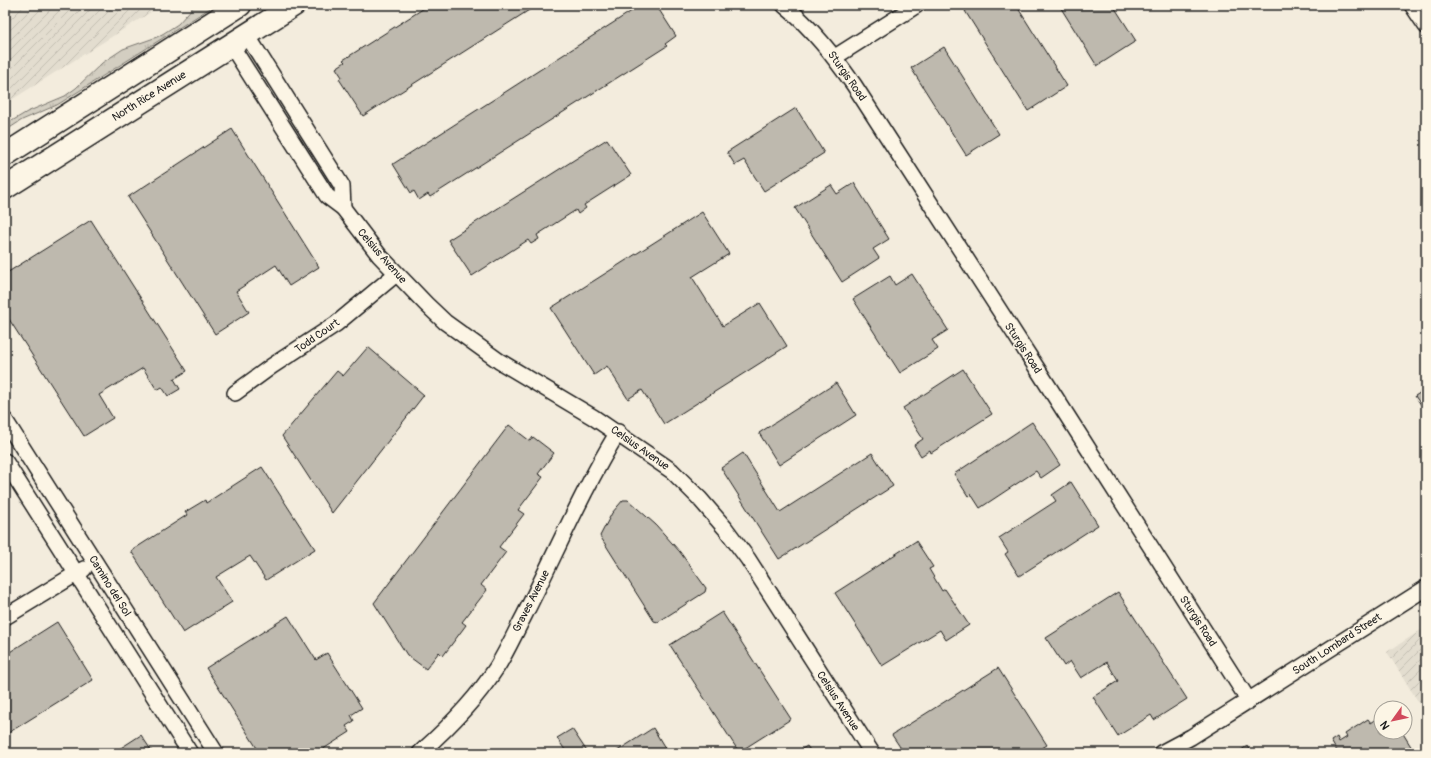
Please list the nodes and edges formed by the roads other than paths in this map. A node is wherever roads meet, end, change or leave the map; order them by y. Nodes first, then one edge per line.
1 (240, 5) edge
2 (266, 5) edge
3 (294, 5) edge
4 (784, 5) edge
5 (917, 5) edge
6 (1412, 5) edge
7 (1426, 26) edge
8 (239, 40) junction
9 (835, 57) junction
10 (5, 155) edge
11 (5, 188) edge
12 (396, 274) junction
13 (235, 393) dead end
14 (5, 420) edge
15 (618, 432) junction
16 (5, 461) edge
17 (95, 562) junction
18 (76, 574) junction
19 (1426, 588) edge
20 (5, 617) edge
21 (1249, 701) junction
22 (190, 753) edge
23 (216, 753) edge
24 (420, 753) edge
25 (872, 753) edge
26 (1161, 753) edge

1 - 10 highway
2 - 8 highway
3 - 8 highway, North Rice Avenue
4 - 9 street, Sturgis Road
5 - 9 street
6 - 7 street
8 - 11 highway, North Rice Avenue
8 - 12 street, Celsius Avenue
9 - 21 street, Sturgis Road
12 - 13 street, Todd Court
12 - 15 street, Celsius Avenue
14 - 17 street, Camino del Sol
15 - 24 street, Graves Avenue
15 - 25 street, Celsius Avenue
16 - 18 street, Camino del Sol
17 - 18 street
17 - 23 street, Camino del Sol
18 - 20 street
18 - 22 street, Camino del Sol
19 - 21 street, South Lombard Street
21 - 26 street, South Lombard Street

